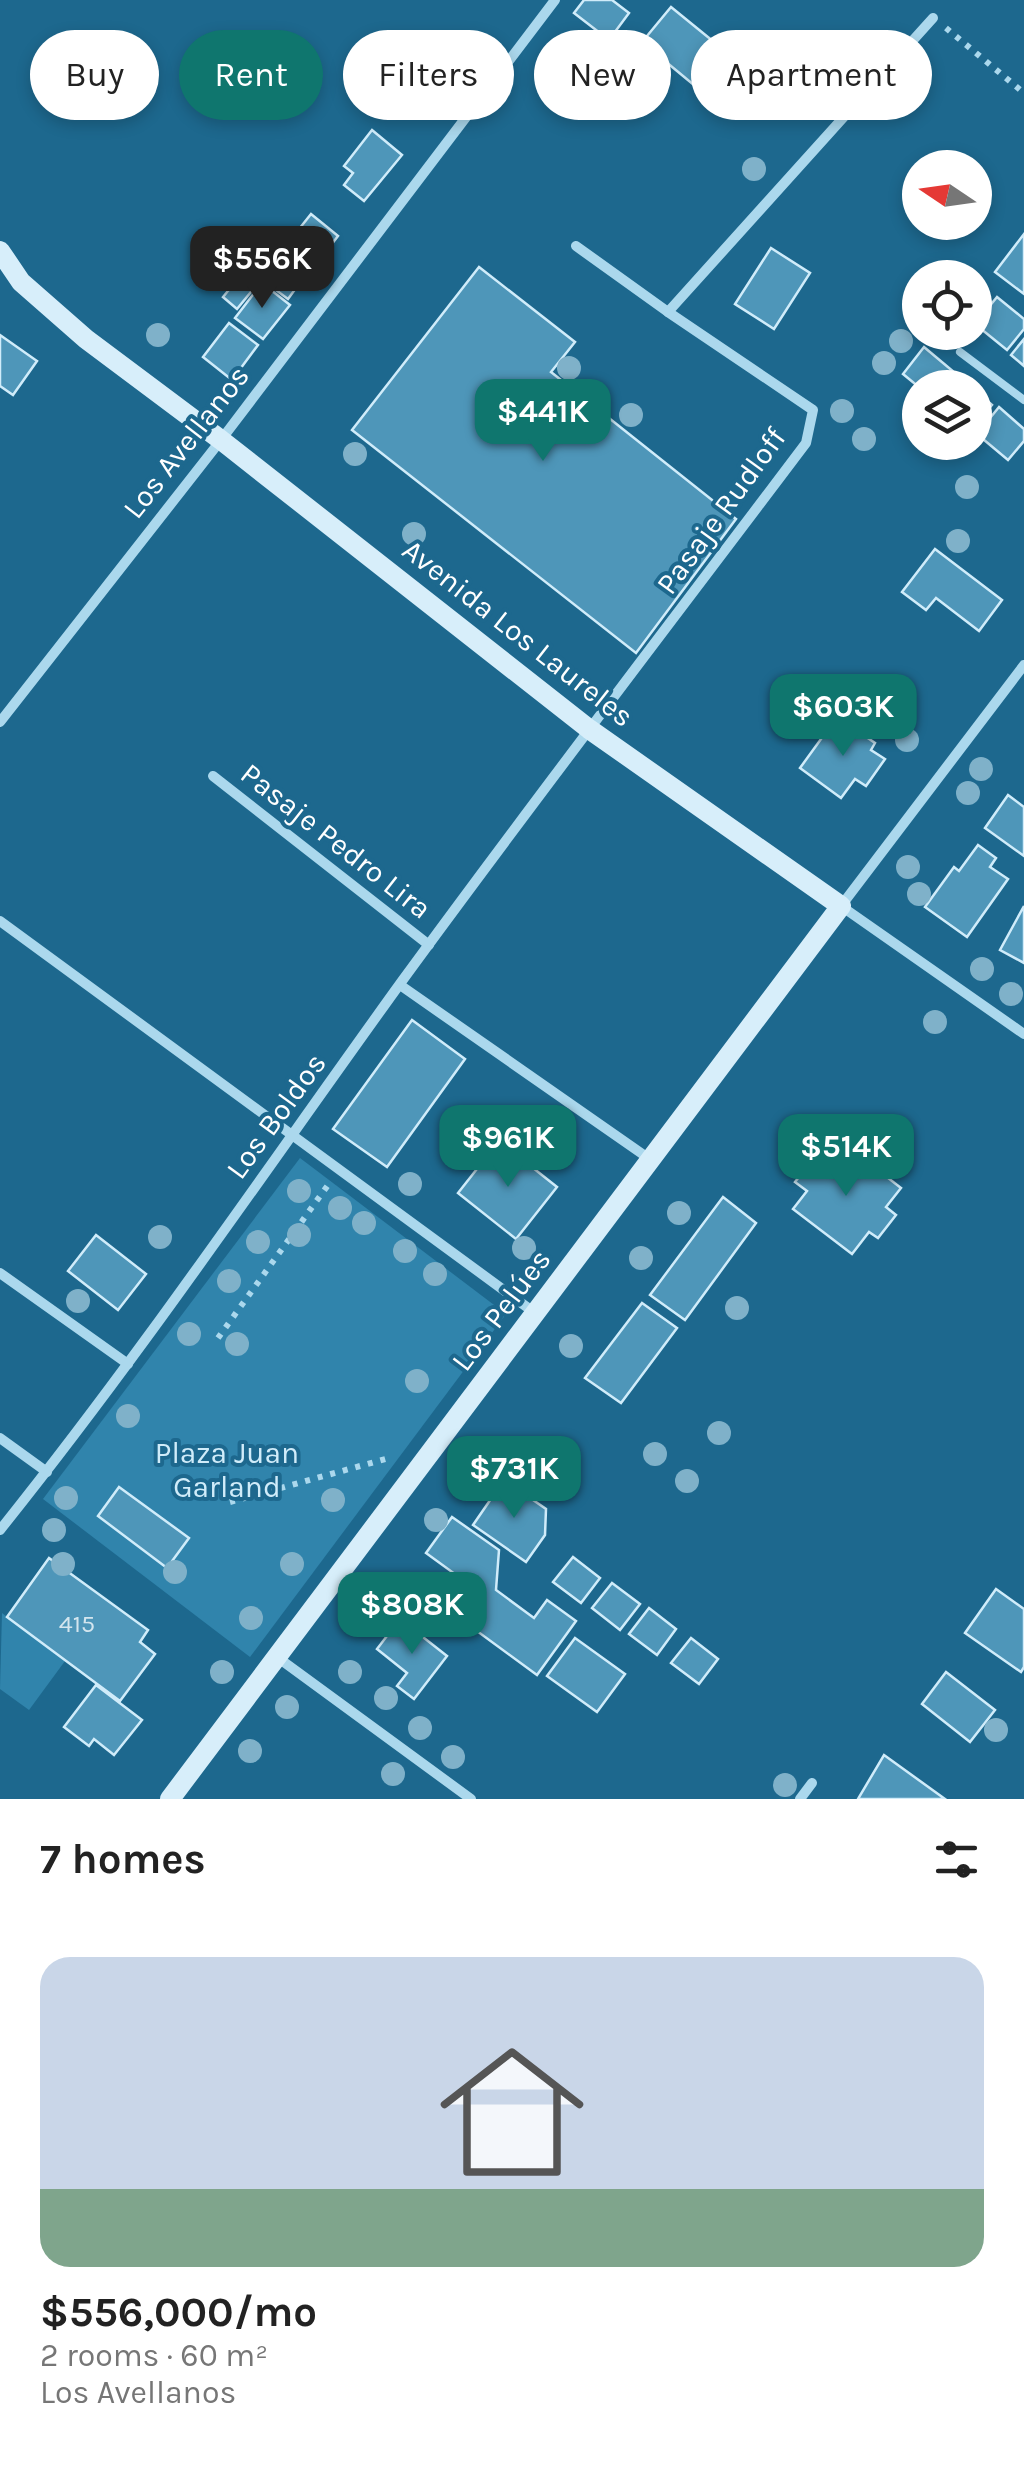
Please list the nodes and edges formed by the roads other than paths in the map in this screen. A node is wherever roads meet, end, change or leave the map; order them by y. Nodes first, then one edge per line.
1 (555, 0) edge
2 (933, 18) road end
3 (576, 246) dead end
4 (0, 251) edge
5 (668, 312) junction
6 (960, 352) dead end
7 (1024, 400) edge
8 (221, 440) junction
9 (1024, 665) edge
10 (0, 722) edge
11 (589, 729) junction
12 (212, 776) dead end
13 (841, 906) junction
14 (0, 921) edge
15 (429, 945) junction
16 (400, 985) junction
17 (1024, 1034) edge
18 (293, 1136) junction
19 (650, 1160) junction
20 (0, 1273) edge
21 (536, 1313) junction
22 (128, 1364) junction
23 (0, 1438) edge
24 (47, 1472) junction
25 (0, 1530) edge
26 (277, 1657) junction
27 (812, 1783) dead end
28 (170, 1799) edge
29 (471, 1799) edge
30 (800, 1799) edge

1 - 8 street, Los Avellanos
2 - 5 street
3 - 5 street, Pasaje Rudloff
4 - 8 street, Avenida Los Laureles
5 - 11 street, Pasaje Rudloff
6 - 7 lane
8 - 10 street, Los Avellanos
8 - 11 street, Avenida Los Laureles
9 - 13 street, Los Pelúes
11 - 13 street, Avenida Los Laureles
11 - 15 street, Los Boldos
12 - 15 street, Pasaje Pedro Lira
13 - 17 street, Avenida Los Laureles
13 - 19 street, Los Pelúes
14 - 18 street
15 - 16 street, Los Boldos
16 - 18 street, Los Boldos
16 - 19 street
18 - 21 street
18 - 22 street, Los Boldos
19 - 21 street, Los Pelúes
20 - 22 street
21 - 26 street, Los Pelúes
22 - 24 street, Los Boldos
23 - 24 street
24 - 25 street, Los Boldos
26 - 28 street, Los Pelúes
26 - 29 street
27 - 30 street

